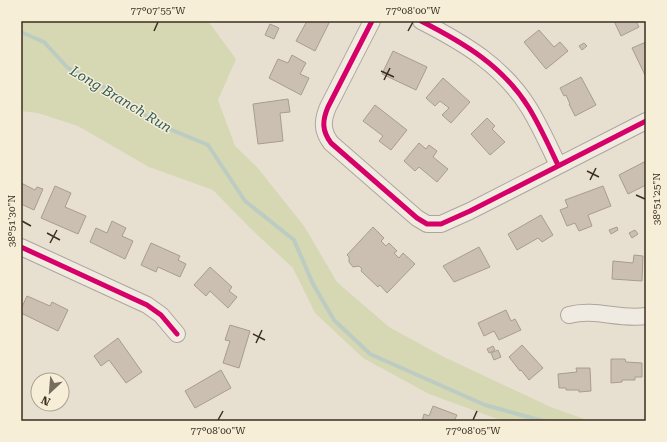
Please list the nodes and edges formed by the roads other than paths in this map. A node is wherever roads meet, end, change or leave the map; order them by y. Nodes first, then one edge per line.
1 (372, 21) edge
2 (421, 21) edge
3 (646, 121) edge
4 (558, 166) junction
5 (21, 247) edge
6 (568, 315) dead end
7 (646, 316) edge
8 (177, 334) dead end

1 - 4 street
2 - 4 street
3 - 4 street
5 - 8 street
6 - 7 street

